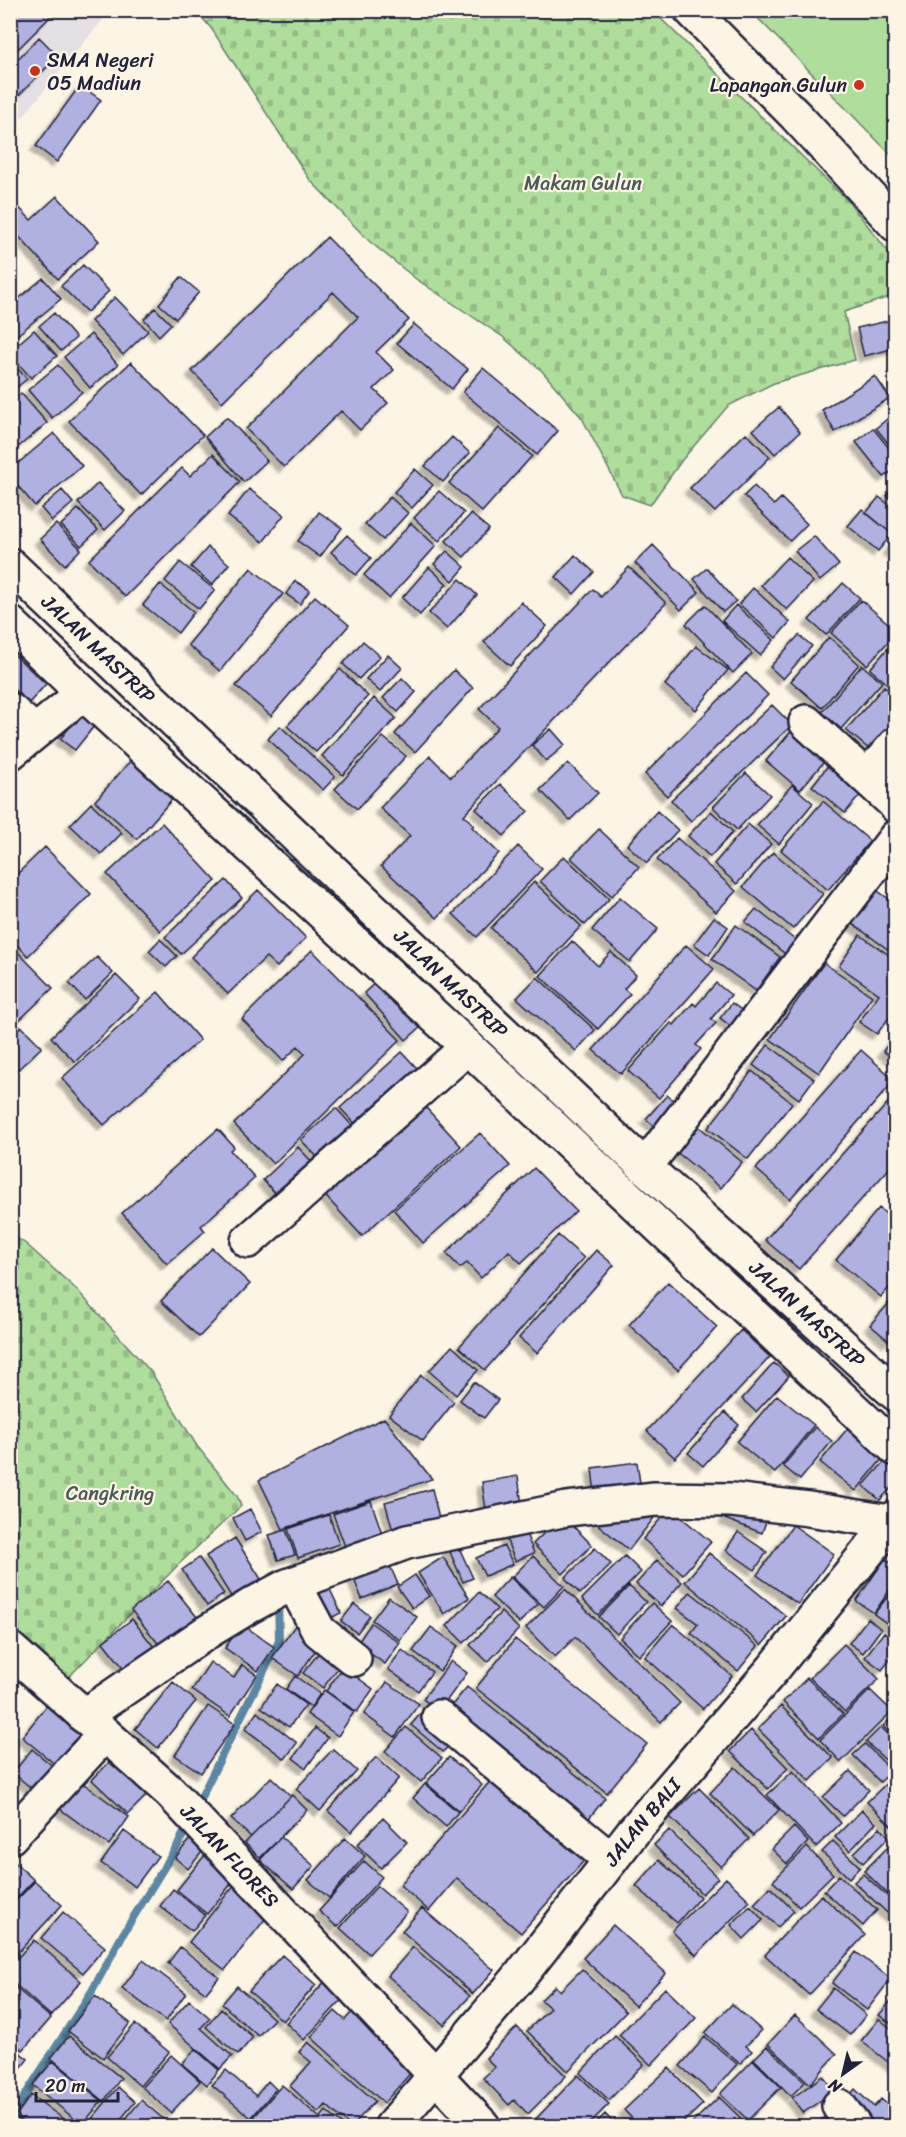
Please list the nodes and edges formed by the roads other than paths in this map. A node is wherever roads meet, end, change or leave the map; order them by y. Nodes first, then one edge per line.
1 (691, 10) edge
2 (896, 225) edge
3 (10, 565) edge
4 (10, 623) edge
5 (82, 693) junction
6 (10, 710) edge
7 (806, 722) dead end
8 (35, 732) junction
9 (896, 744) edge
10 (10, 753) edge
11 (867, 777) junction
12 (896, 806) edge
13 (896, 837) edge
14 (371, 907) junction
15 (346, 936) junction
16 (468, 1047) junction
17 (645, 1167) junction
18 (248, 1241) dead end
19 (896, 1394) edge
20 (896, 1449) edge
21 (894, 1521) edge
22 (290, 1585) junction
23 (10, 1649) edge
24 (354, 1659) dead end
25 (439, 1717) dead end
26 (95, 1725) junction
27 (10, 1837) edge
28 (611, 1860) junction
29 (435, 2075) junction
30 (392, 2127) edge
31 (483, 2127) edge

1 - 2 main road
3 - 14 main road, JALAN MASTRIP
4 - 5 main road, JALAN MASTRIP
5 - 8 main road
5 - 15 main road, JALAN MASTRIP
6 - 8 main road
7 - 11 main road
8 - 10 main road
9 - 11 main road
11 - 12 main road
13 - 17 main road
14 - 15 main road
14 - 17 main road, JALAN MASTRIP
15 - 16 main road, JALAN MASTRIP
16 - 18 main road
16 - 20 main road, JALAN MASTRIP
17 - 19 main road, JALAN MASTRIP
21 - 22 main road
21 - 28 main road, JALAN BALI
22 - 24 main road
22 - 26 main road
23 - 26 main road, JALAN FLORES
25 - 28 main road
26 - 27 main road
26 - 29 main road, JALAN FLORES
28 - 29 main road, JALAN BALI
29 - 30 main road, JALAN BALI
29 - 31 main road, JALAN FLORES

